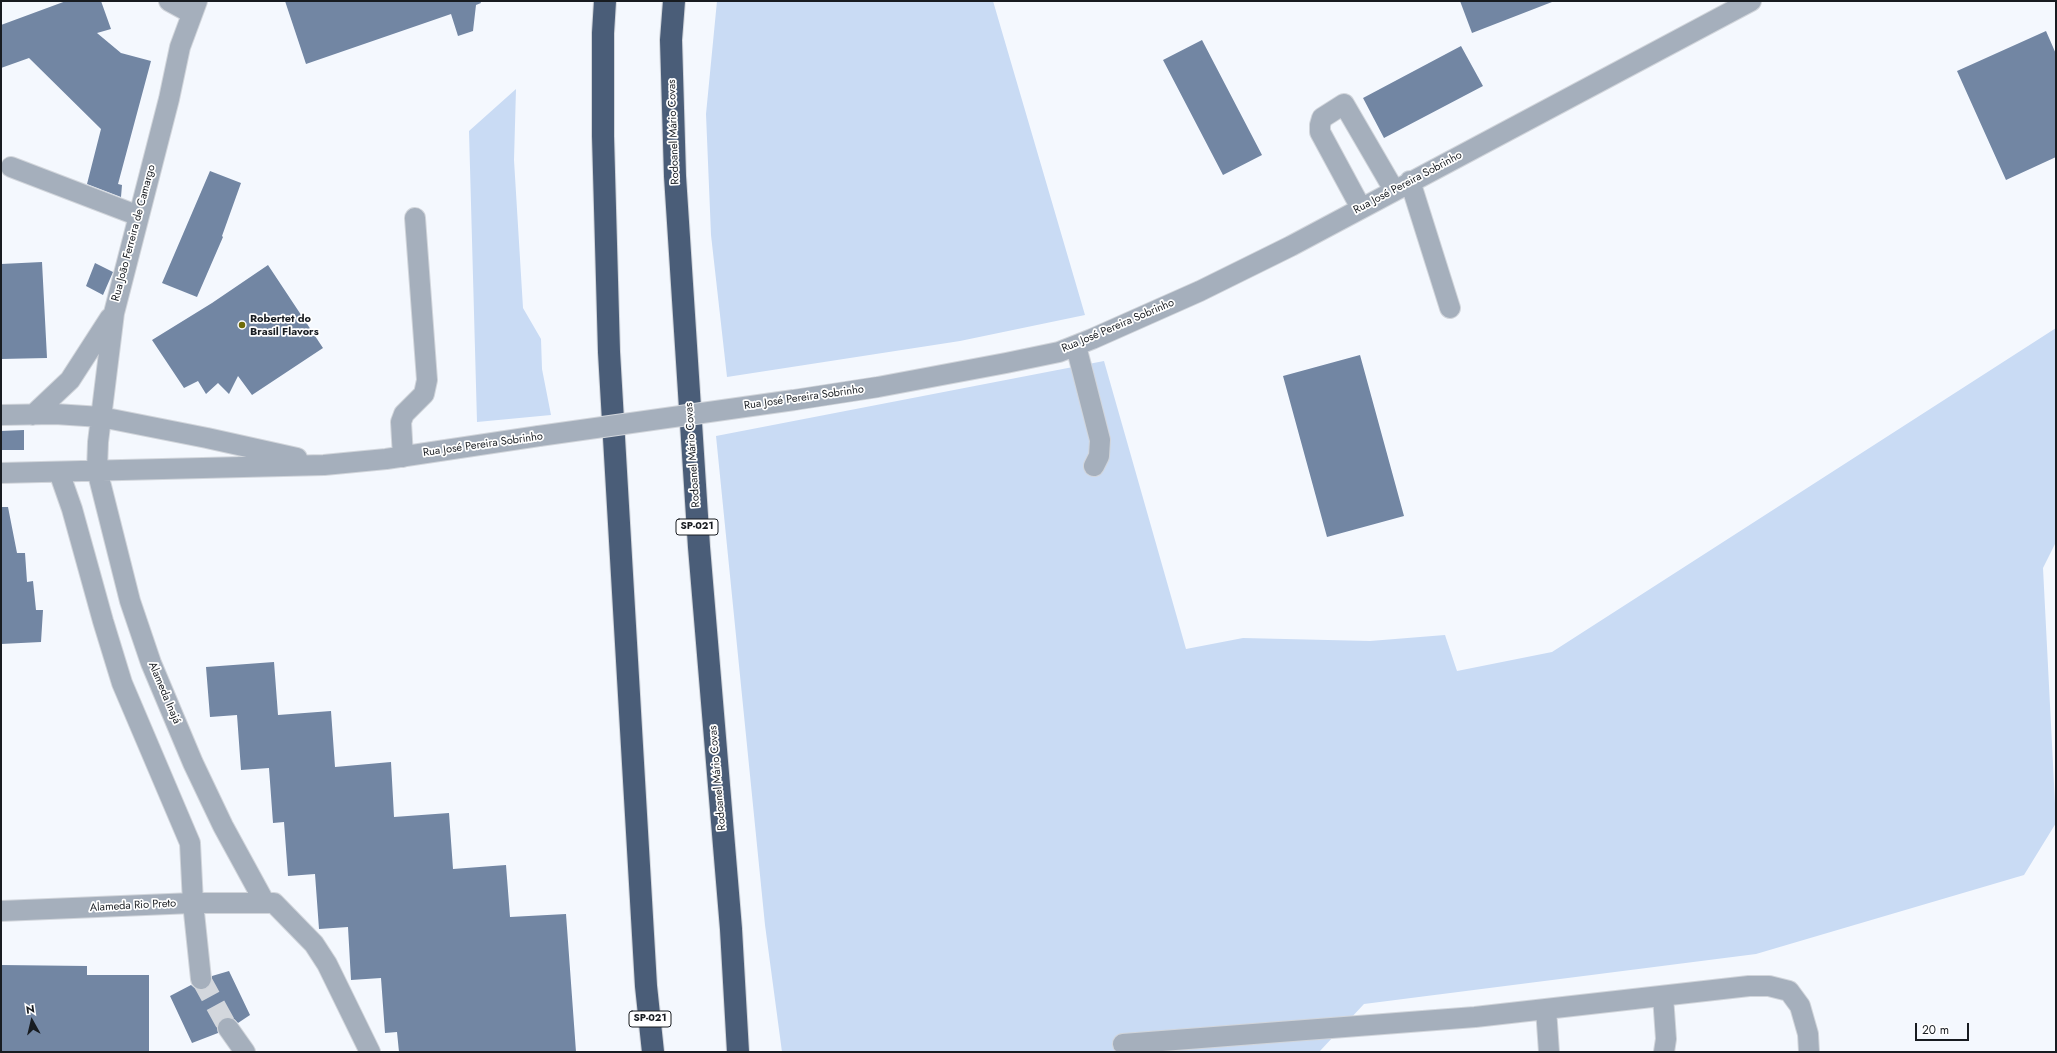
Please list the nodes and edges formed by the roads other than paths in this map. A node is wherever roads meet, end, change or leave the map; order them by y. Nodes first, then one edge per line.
1 (168, 1) edge
2 (605, 1) edge
3 (674, 1) edge
4 (1751, 1) edge
5 (194, 7) edge
6 (11, 167) dead end
7 (1402, 186) junction
8 (1361, 208) junction
9 (140, 216) junction
10 (415, 218) dead end
11 (1450, 308) dead end
12 (114, 313) junction
13 (1076, 346) junction
14 (1, 415) edge
15 (33, 415) junction
16 (101, 417) junction
17 (403, 457) junction
18 (324, 465) junction
19 (1094, 466) dead end
20 (97, 470) junction
21 (59, 472) junction
22 (1, 473) edge
23 (193, 903) junction
24 (265, 903) junction
25 (1, 911) edge
26 (731, 929) junction
27 (201, 979) tunnel mouth
28 (646, 986) junction
29 (1663, 996) junction
30 (1546, 1009) junction
31 (228, 1028) tunnel mouth
32 (1123, 1044) dead end
33 (245, 1052) edge
34 (370, 1052) edge
35 (646, 1052) edge
36 (653, 1052) edge
37 (738, 1052) edge
38 (752, 1052) edge
39 (1549, 1052) edge
40 (1664, 1052) edge
41 (1809, 1052) edge

1 - 5 street
2 - 28 highway, SP-021
3 - 26 highway, Rodoanel Mário Covas / SP-021
4 - 7 street, Rua José Pereira Sobrinho
5 - 9 street, Rua João Ferreira de Camargo
6 - 9 street
7 - 8 street, Rua José Pereira Sobrinho
7 - 8 street
7 - 11 street
8 - 13 street, Rua José Pereira Sobrinho
9 - 12 street, Rua João Ferreira de Camargo
10 - 17 street
12 - 15 street
12 - 16 street, Rua João Ferreira de Camargo
13 - 17 street, Rua José Pereira Sobrinho, bridge
13 - 19 street
14 - 15 street, Rua José Pereira Sobrinho
15 - 16 street, Rua José Pereira Sobrinho
16 - 18 street, Rua José Pereira Sobrinho
16 - 20 street, Rua João Ferreira de Camargo
17 - 18 street, Rua José Pereira Sobrinho
18 - 20 street, Rua José Pereira Sobrinho
20 - 21 street, Rua José Pereira Sobrinho
20 - 24 street, Alameda Inajá
21 - 22 street, Rua José Pereira Sobrinho
21 - 23 street
23 - 24 street, Alameda Rio Preto
23 - 25 street, Alameda Rio Preto
23 - 27 street
24 - 34 street
26 - 37 highway, Rodoanel Mário Covas / SP-021
26 - 38 highway
28 - 35 highway
28 - 36 highway, SP-021
29 - 30 street
29 - 40 street
29 - 41 street
30 - 32 street
30 - 39 street
31 - 33 street

